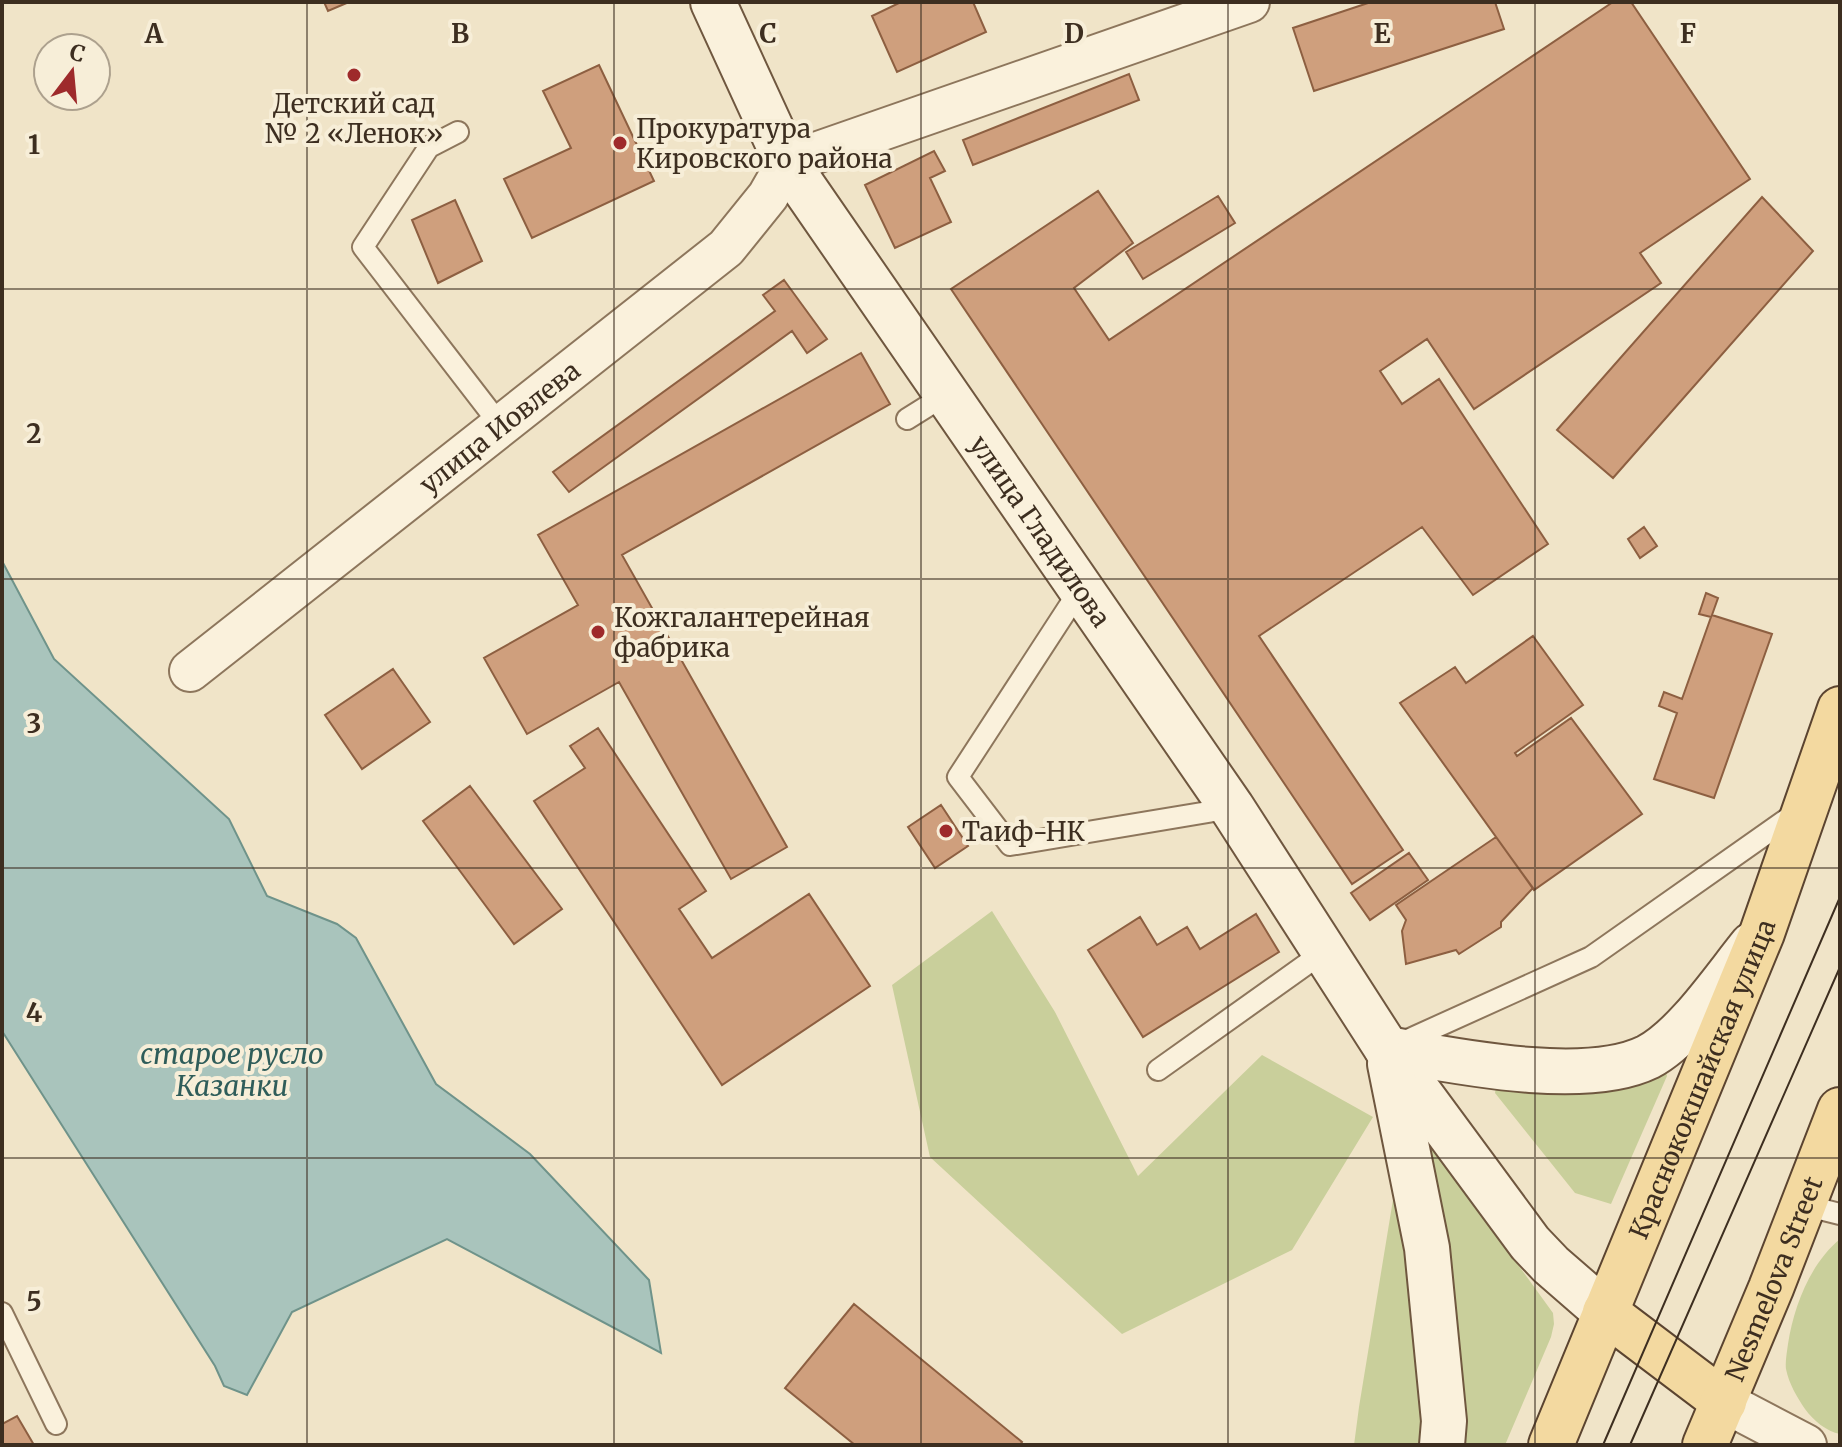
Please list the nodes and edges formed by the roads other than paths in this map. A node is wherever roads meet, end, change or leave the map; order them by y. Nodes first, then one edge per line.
1 (713, 2) edge
2 (1249, 2) edge
3 (458, 132) dead end
4 (787, 163) junction
5 (947, 394) junction
6 (907, 419) dead end
7 (501, 426) junction
8 (1081, 588) junction
9 (190, 671) dead end
10 (1840, 709) edge
11 (1806, 805) junction
12 (1232, 808) junction
13 (1762, 933) junction
14 (1325, 951) junction
15 (1387, 1049) junction
16 (1158, 1070) dead end
17 (1838, 1119) edge
18 (1822, 1209) edge
19 (1605, 1312) junction
20 (2, 1313) edge
21 (1724, 1402) junction
22 (56, 1424) dead end
23 (1442, 1445) edge
24 (1551, 1445) edge
25 (1705, 1445) edge
26 (1806, 1445) edge

1 - 4 street, улица Гладилова
2 - 4 street
3 - 7 lane
4 - 5 street, улица Гладилова
4 - 7 street, улица Иовлева
5 - 6 lane
5 - 8 street, улица Гладилова
7 - 9 street, улица Иовлева
8 - 12 street, улица Гладилова
8 - 12 lane
10 - 11 main road, Краснококшайская улица
11 - 13 main road, Краснококшайская улица
11 - 15 lane
12 - 14 street, улица Гладилова
13 - 15 street
13 - 19 main road, Краснококшайская улица
14 - 15 street, улица Гладилова
14 - 16 lane
15 - 19 street, улица Гладилова
15 - 23 street
17 - 18 main road, Nesmelova Street
18 - 21 main road, Nesmelova Street
19 - 21 main road
19 - 24 main road, Краснококшайская улица
20 - 22 lane
21 - 25 main road, Nesmelova Street
21 - 26 street

